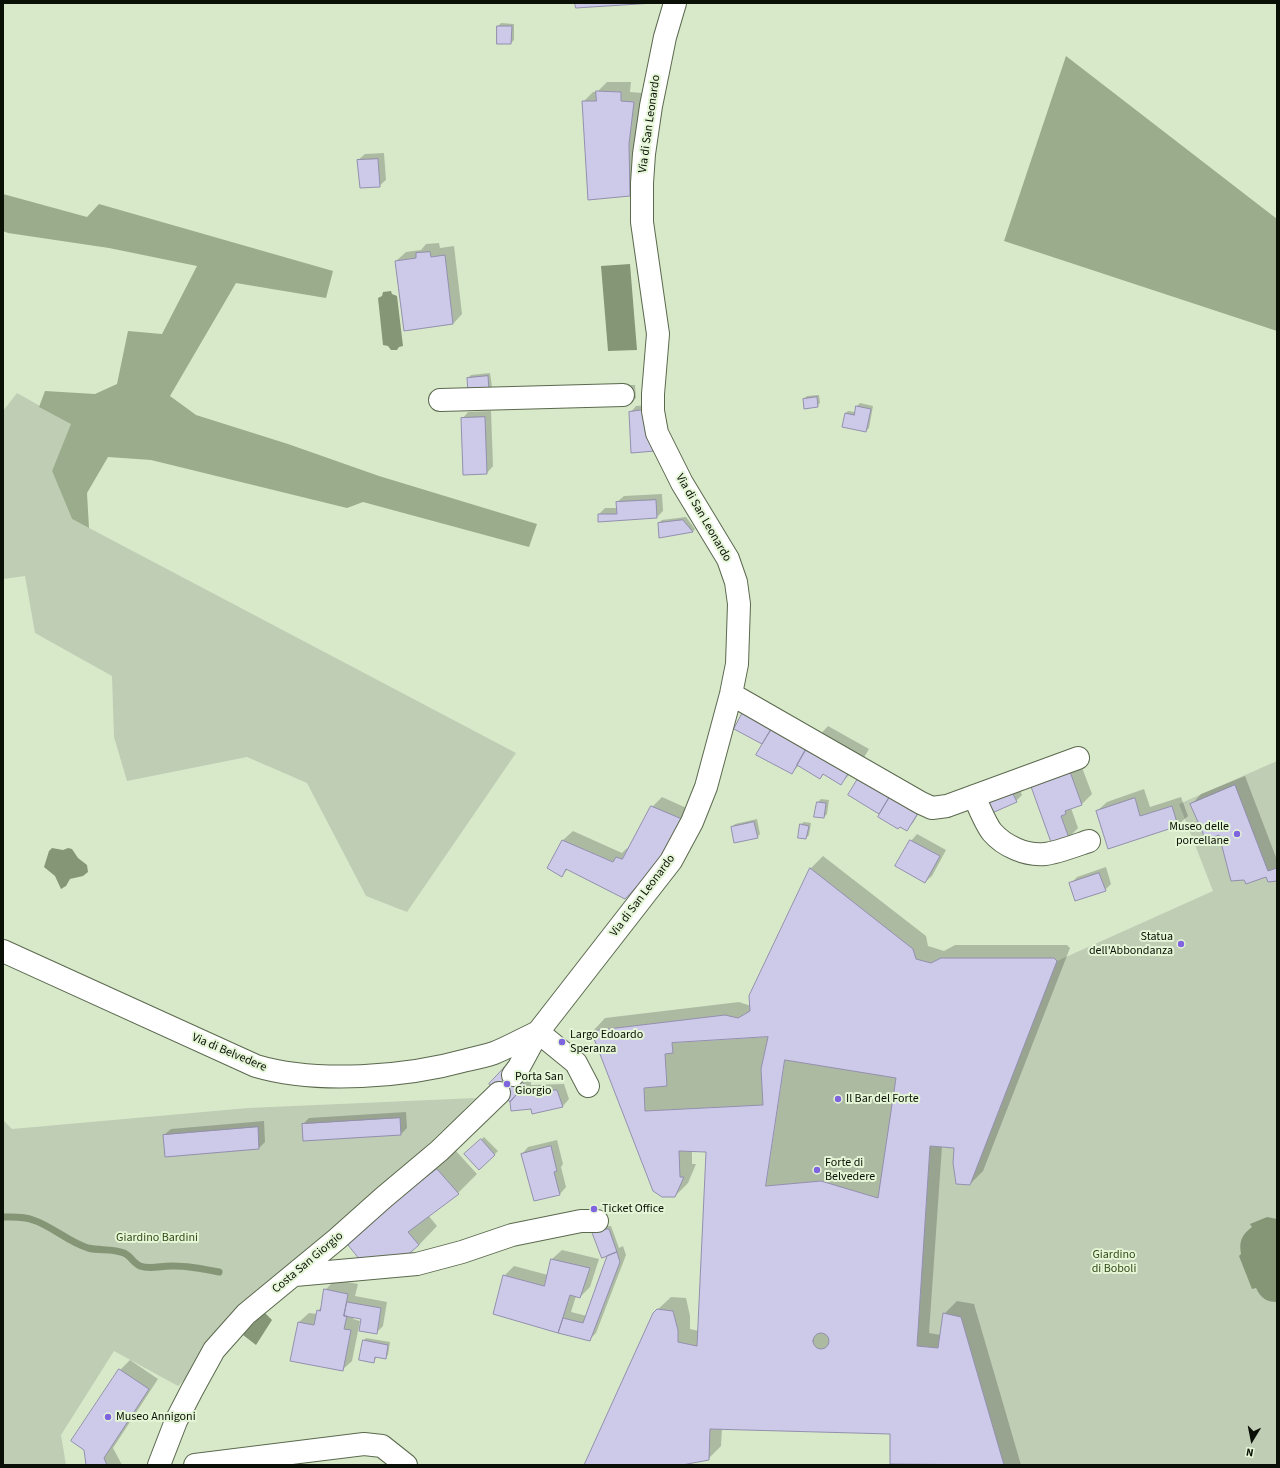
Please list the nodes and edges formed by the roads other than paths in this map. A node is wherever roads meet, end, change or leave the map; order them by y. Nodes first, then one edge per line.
1 (675, 3) edge
2 (636, 394) junction
3 (440, 400) dead end
4 (731, 694) junction
5 (1078, 758) dead end
6 (974, 796) junction
7 (1089, 841) dead end
8 (3, 951) edge
9 (538, 1032) junction
10 (513, 1075) dead end
11 (588, 1086) dead end
12 (499, 1093) dead end
13 (597, 1221) dead end
14 (295, 1275) junction
15 (159, 1465) edge
16 (195, 1465) edge
17 (406, 1465) edge

1 - 2 street, Via di San Leonardo
2 - 3 street
2 - 4 street, Via di San Leonardo
4 - 6 street
4 - 9 street, Via di San Leonardo
5 - 6 street
6 - 7 street
8 - 9 street, Via di Belvedere
9 - 10 street
9 - 11 street
12 - 14 street, Costa San Giorgio
13 - 14 street
14 - 15 street, Costa San Giorgio
16 - 17 street

